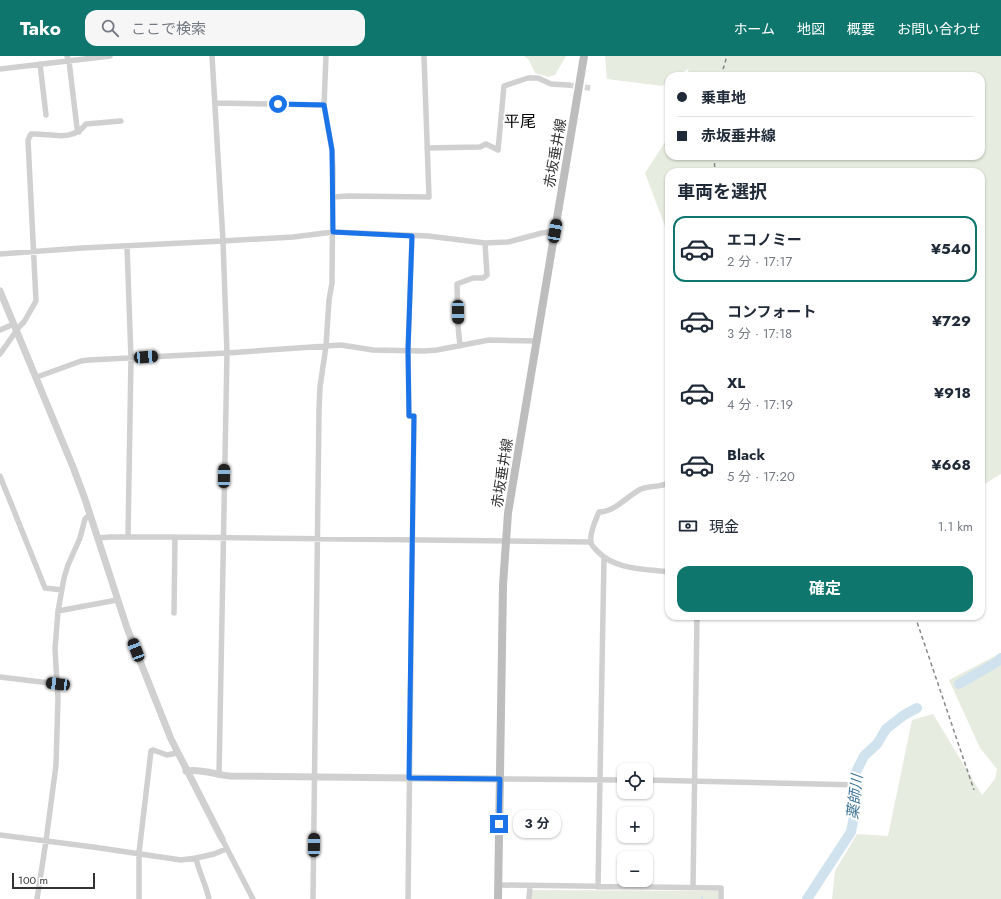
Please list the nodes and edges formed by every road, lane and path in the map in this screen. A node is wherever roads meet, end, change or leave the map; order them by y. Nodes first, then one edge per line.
1 (110, 56) edge
2 (212, 56) edge
3 (326, 56) edge
4 (424, 56) edge
5 (584, 56) edge
6 (68, 58) edge
7 (40, 64) junction
8 (0, 69) edge
9 (568, 86) tunnel mouth
10 (216, 103) junction
11 (324, 105) junction
12 (46, 115) dead end
13 (121, 121) dead end
14 (79, 132) junction
15 (427, 148) junction
16 (333, 197) junction
17 (555, 231) junction
18 (333, 232) junction
19 (412, 236) junction
20 (223, 241) junction
21 (485, 243) junction
22 (127, 246) junction
23 (34, 251) junction
24 (0, 254) edge
25 (0, 291) edge
26 (14, 324) junction
27 (0, 330) edge
28 (17, 331) junction
29 (537, 341) junction
30 (326, 346) junction
31 (460, 346) junction
32 (408, 350) junction
33 (227, 353) junction
34 (0, 354) edge
35 (131, 358) junction
36 (36, 377) junction
37 (0, 476) edge
38 (665, 483) edge
39 (90, 515) junction
40 (175, 537) junction
41 (97, 538) junction
42 (128, 538) junction
43 (222, 538) junction
44 (318, 539) junction
45 (413, 540) junction
46 (506, 541) junction
47 (591, 542) junction
48 (604, 558) junction
49 (665, 571) edge
50 (62, 590) junction
51 (117, 600) junction
52 (58, 611) junction
53 (174, 613) dead end
54 (697, 620) edge
55 (0, 677) edge
56 (58, 684) junction
57 (177, 752) junction
58 (186, 771) junction
59 (219, 775) junction
60 (314, 776) junction
61 (409, 778) junction
62 (500, 779) junction
63 (599, 779) junction
64 (617, 780) edge
65 (653, 780) edge
66 (694, 781) junction
67 (860, 785) dead end
68 (0, 835) edge
69 (222, 839) joint
70 (46, 841) junction
71 (226, 849) junction
72 (139, 853) junction
73 (196, 858) junction
74 (498, 885) junction
75 (530, 886) junction
76 (598, 887) junction
77 (693, 888) junction
78 (37, 899) edge
79 (139, 899) edge
80 (209, 899) edge
81 (253, 899) edge
82 (313, 899) edge
83 (408, 899) edge
84 (498, 899) edge
85 (529, 899) edge
86 (721, 899) edge

1 - 6 street
2 - 10 street
3 - 11 street
4 - 15 street
5 - 17 main road, 赤坂垂井線
6 - 7 street
6 - 14 street
7 - 8 street
7 - 12 street
9 - 15 street
10 - 11 street
10 - 20 street
11 - 16 street
13 - 14 street
14 - 23 street
15 - 16 street
16 - 18 street
17 - 21 street
17 - 29 main road, 赤坂垂井線
18 - 19 street
18 - 20 street
18 - 30 street
19 - 21 street
19 - 32 street
20 - 22 street
20 - 33 street
21 - 31 street
22 - 23 street
22 - 35 street
23 - 24 street
23 - 28 street
25 - 26 street
26 - 27 street
26 - 28 street
28 - 34 street
28 - 36 street
29 - 31 street
29 - 46 main road, 赤坂垂井線
30 - 32 street
30 - 33 street
30 - 44 street
31 - 32 street
32 - 45 street
33 - 35 street
33 - 43 street
35 - 36 street
35 - 42 street
36 - 39 street
37 - 50 street
38 - 47 street
39 - 41 street
39 - 50 street
40 - 42 street
40 - 43 street
40 - 53 street
41 - 42 street
41 - 51 street
43 - 44 street
43 - 59 street
44 - 45 street
44 - 60 street
45 - 46 street
45 - 61 street
46 - 47 street
46 - 62 main road, 赤坂垂井線
47 - 48 street
48 - 49 street
48 - 63 street
50 - 52 street
51 - 52 street
51 - 57 street
52 - 56 street
54 - 66 street
55 - 56 street
56 - 70 street
57 - 58 street
57 - 72 street
58 - 59 street
58 - 69 street
59 - 60 street
60 - 61 street
60 - 82 street
61 - 62 street
61 - 83 street
62 - 63 street
62 - 74 main road, 赤坂垂井線
63 - 64 street
63 - 76 street
65 - 66 street
66 - 67 street
66 - 77 street
68 - 70 street
69 - 71 street
70 - 72 street
70 - 78 street
71 - 73 street
71 - 81 street
72 - 73 street
72 - 79 street
73 - 80 street
74 - 75 street
74 - 84 main road, 赤坂垂井線
75 - 76 street
75 - 85 street
76 - 77 street
77 - 86 street

